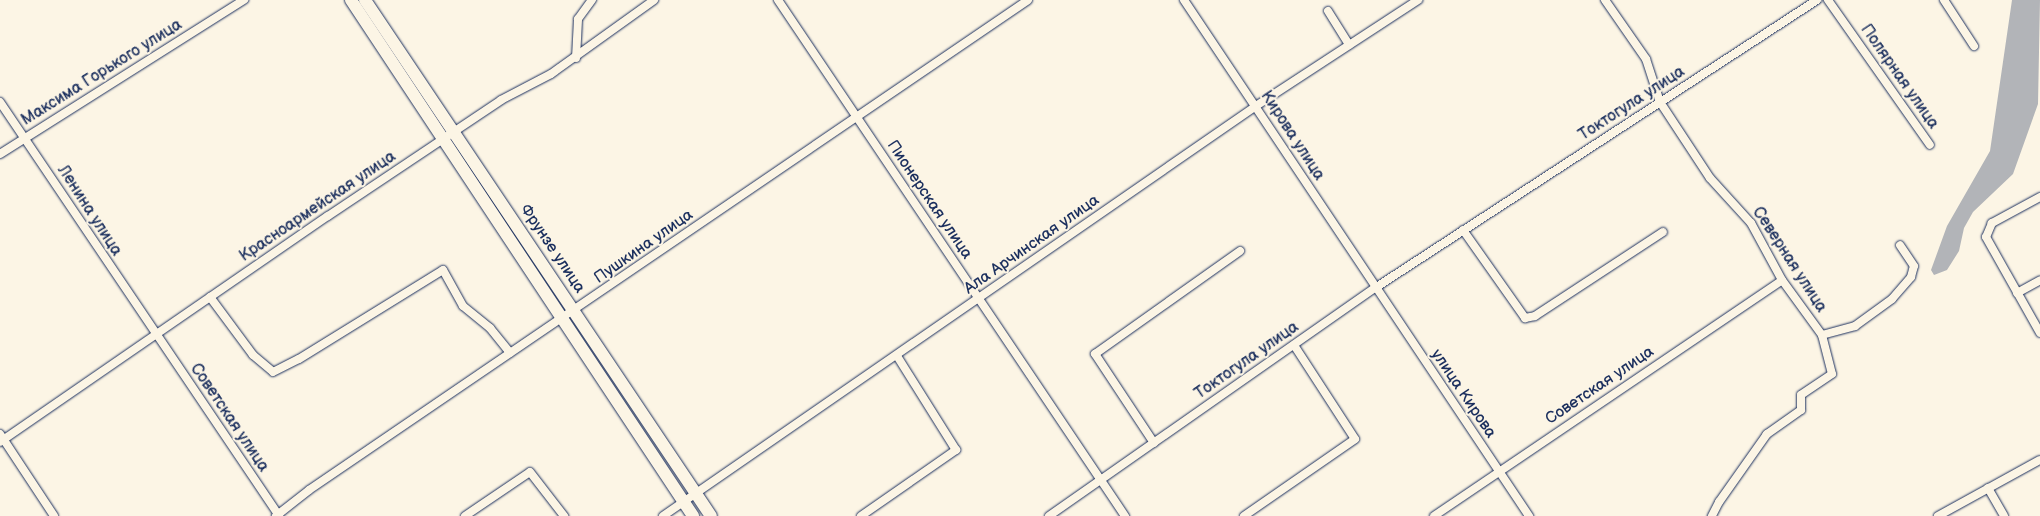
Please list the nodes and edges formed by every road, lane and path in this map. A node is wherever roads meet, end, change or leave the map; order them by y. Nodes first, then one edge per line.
1 (244, 0) edge
2 (351, 0) edge
3 (365, 0) edge
4 (592, 0) edge
5 (654, 0) edge
6 (778, 0) edge
7 (1028, 0) edge
8 (1184, 0) edge
9 (1418, 0) edge
10 (1605, 0) edge
11 (1817, 0) edge
12 (1828, 0) edge
13 (1944, 0) edge
14 (1328, 11) dead end
15 (1349, 45) junction
16 (1974, 46) dead end
17 (576, 58) junction
18 (0, 102) edge
19 (1660, 102) junction
20 (1256, 106) junction
21 (856, 118) junction
22 (449, 135) junction
23 (24, 137) junction
24 (1930, 145) dead end
25 (0, 154) edge
26 (2040, 197) edge
27 (1463, 230) junction
28 (1663, 232) dead end
29 (1900, 245) dead end
30 (1240, 251) dead end
31 (1782, 280) junction
32 (2040, 280) edge
33 (1375, 288) junction
34 (2016, 293) junction
35 (210, 297) junction
36 (979, 298) junction
37 (574, 312) junction
38 (563, 319) junction
39 (2040, 333) edge
40 (155, 335) junction
41 (1822, 335) junction
42 (1294, 345) junction
43 (510, 353) junction
44 (897, 356) junction
45 (1, 439) edge
46 (1154, 443) junction
47 (2040, 460) edge
48 (1499, 472) junction
49 (1101, 480) junction
50 (1988, 488) junction
51 (696, 494) junction
52 (684, 502) junction
53 (54, 516) edge
54 (278, 516) edge
55 (465, 516) edge
56 (564, 516) edge
57 (663, 516) edge
58 (693, 516) edge
59 (710, 516) edge
60 (860, 516) edge
61 (1049, 516) edge
62 (1125, 516) edge
63 (1244, 516) edge
64 (1434, 516) edge
65 (1529, 516) edge
66 (1712, 516) edge
67 (1938, 516) edge
68 (2004, 516) edge

1 - 23 street, Максима Горького улица
2 - 22 main road, Фрунзе улица
3 - 22 main road, Фрунзе улица
4 - 17 street
5 - 17 street, Красноармейская улица
6 - 21 street, Пионерская улица
7 - 21 street, Пушкина улица
8 - 20 street, Кирова улица
9 - 15 street, Ала Арчинская улица
10 - 19 street, Северная улица
11 - 19 street, Токтогула улица
12 - 24 street, Полярная улица
13 - 16 street
14 - 15 street
15 - 20 street, Ала Арчинская улица
17 - 22 street, Красноармейская улица
18 - 23 street, Ленина улица
19 - 27 street, Токтогула улица
19 - 31 street, Северная улица
20 - 33 street, Кирова улица
20 - 36 street, Ала Арчинская улица
21 - 36 street, Пионерская улица
21 - 37 street, Пушкина улица
22 - 35 street, Красноармейская улица
22 - 37 main road, Фрунзе улица
22 - 38 main road, Фрунзе улица
23 - 25 street, Максима Горького улица
23 - 40 street, Ленина улица
26 - 34 street
27 - 28 street
27 - 33 street, Токтогула улица
29 - 41 street
30 - 46 street
31 - 41 street, Северная улица
31 - 48 street, Советская улица
32 - 34 street
33 - 42 street, Токтогула улица
33 - 48 street, улица Кирова
34 - 39 street
35 - 40 street, Красноармейская улица
35 - 43 street
36 - 44 street, Ала Арчинская улица
36 - 49 street, Пионерская улица
37 - 38 street, Пушкина улица
37 - 51 main road, Фрунзе улица
38 - 43 street, Пушкина улица
38 - 52 main road, Фрунзе улица
40 - 45 street, Красноармейская улица
40 - 54 street, Советская улица
41 - 66 street
42 - 46 street, Токтогула улица
42 - 63 street
43 - 54 street, Пушкина улица
44 - 51 street, Ала Арчинская улица
44 - 60 street
45 - 53 street
46 - 49 street, Токтогула улица
47 - 50 street
48 - 64 street, Советская улица
48 - 65 street, улица Кирова
49 - 61 street, Токтогула улица
49 - 62 street, Пионерская улица
50 - 67 street
50 - 68 street
51 - 52 street, Ала Арчинская улица
51 - 59 main road, Фрунзе улица
52 - 57 street, Ала Арчинская улица
52 - 58 main road, Фрунзе улица
55 - 56 street

